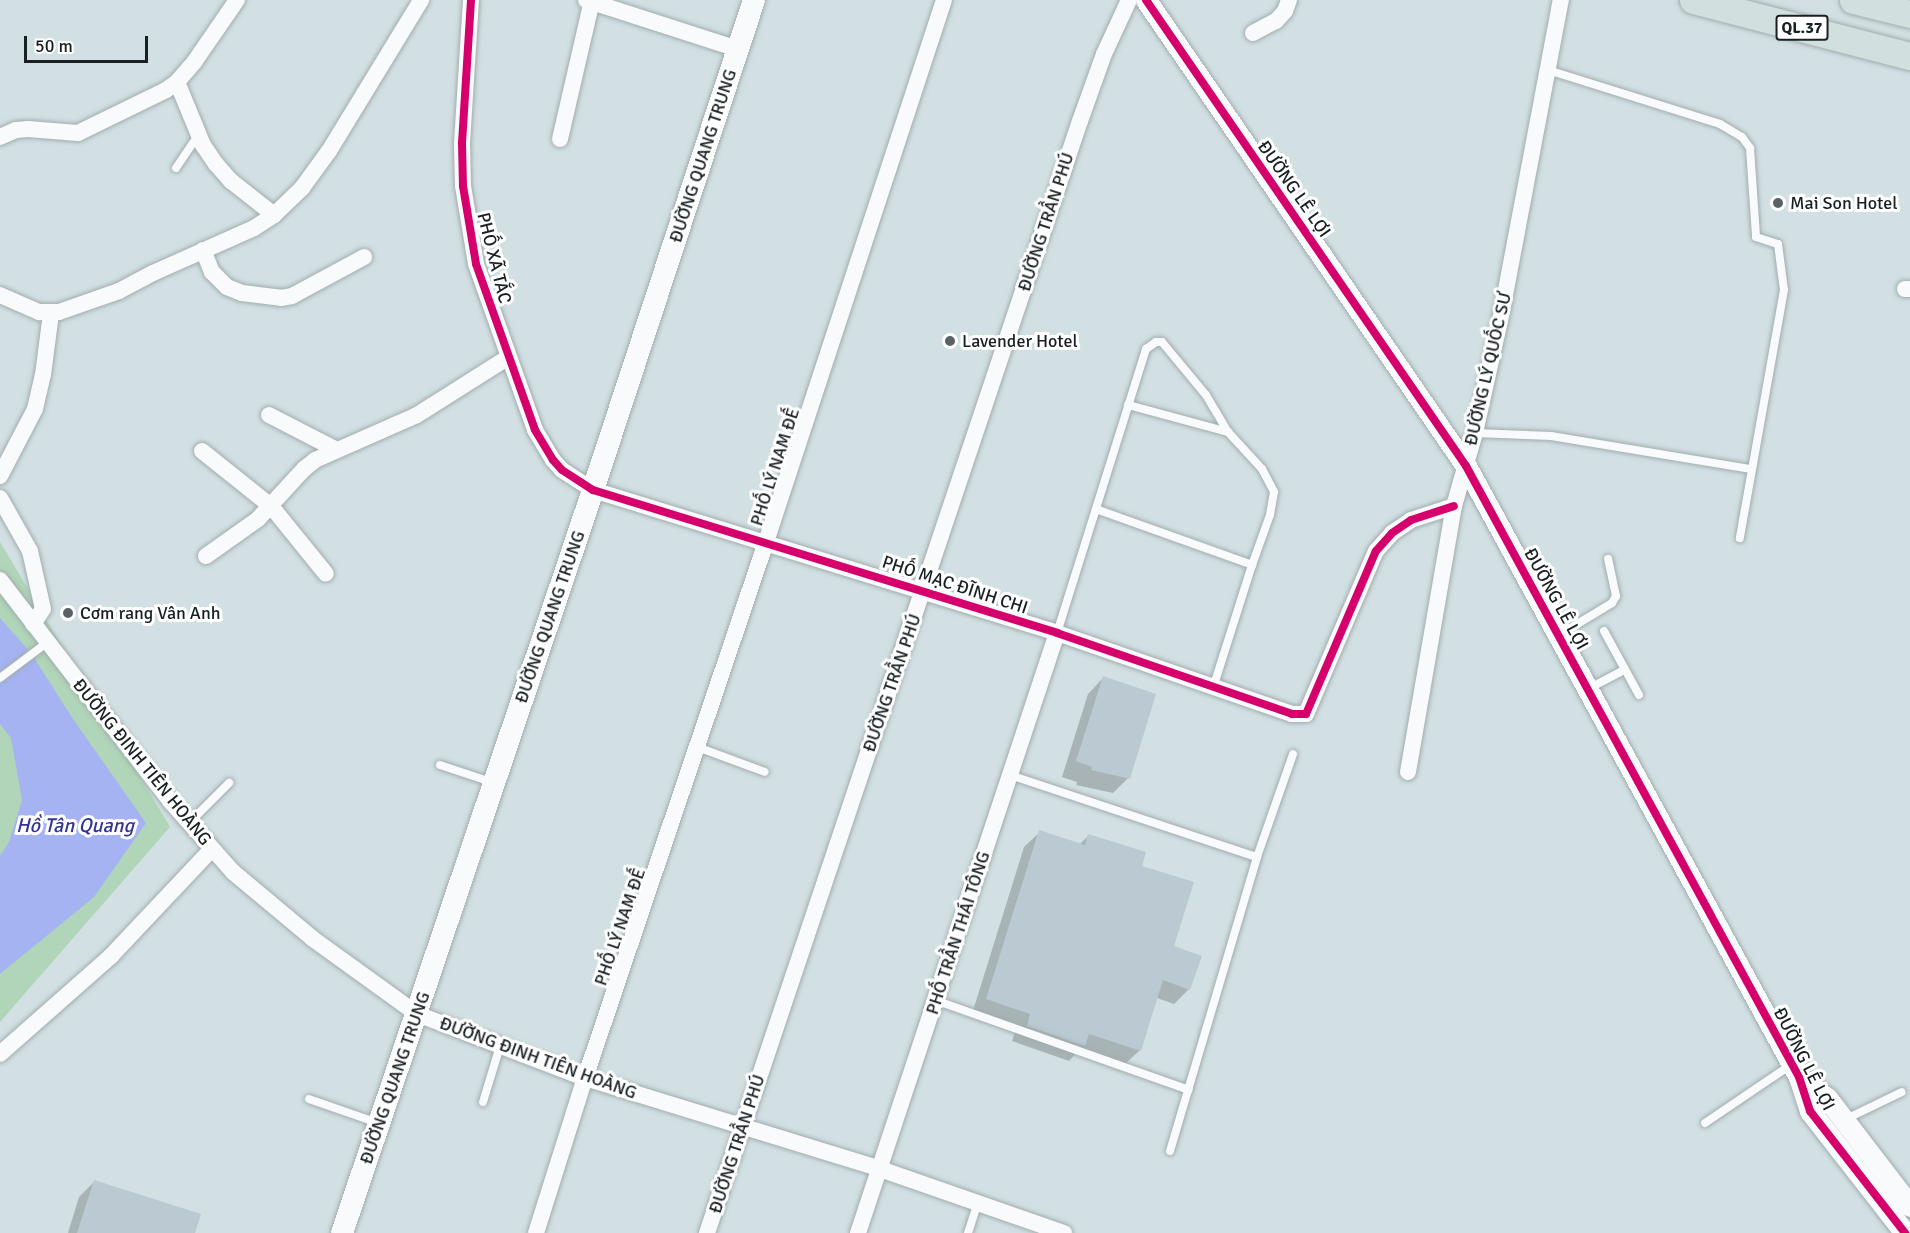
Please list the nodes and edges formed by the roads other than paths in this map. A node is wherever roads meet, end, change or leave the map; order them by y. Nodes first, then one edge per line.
1 (237, 0) edge
2 (421, 0) edge
3 (471, 0) edge
4 (590, 0) edge
5 (754, 0) edge
6 (944, 0) edge
7 (1129, 0) edge
8 (1146, 0) edge
9 (1289, 0) edge
10 (1561, 0) edge
11 (1693, 0) edge
12 (1853, 0) edge
13 (1910, 14) edge
14 (1253, 33) dead end
15 (738, 49) junction
16 (1910, 56) edge
17 (1548, 70) junction
18 (177, 82) junction
19 (199, 134) junction
20 (0, 137) edge
21 (560, 139) dead end
22 (176, 168) dead end
23 (274, 215) junction
24 (203, 250) junction
25 (363, 257) dead end
26 (0, 295) edge
27 (51, 314) junction
28 (507, 358) junction
29 (1128, 405) junction
30 (269, 415) dead end
31 (1228, 432) junction
32 (1475, 433) junction
33 (335, 450) junction
34 (202, 451) dead end
35 (1466, 466) junction
36 (1751, 469) junction
37 (0, 476) edge
38 (593, 490) junction
39 (0, 498) edge
40 (271, 506) junction
41 (1454, 506) junction
42 (1096, 509) junction
43 (1740, 538) dead end
44 (766, 542) junction
45 (206, 556) dead end
46 (1608, 559) dead end
47 (1251, 565) junction
48 (326, 574) dead end
49 (0, 580) edge
50 (923, 590) junction
51 (33, 624) junction
52 (1604, 630) dead end
53 (1057, 633) junction
54 (1559, 635) junction
55 (48, 642) junction
56 (1624, 670) junction
57 (0, 678) edge
58 (1213, 688) junction
59 (1588, 689) junction
60 (1639, 696) dead end
61 (697, 747) junction
62 (1293, 754) dead end
63 (440, 765) dead end
64 (765, 772) dead end
65 (1408, 772) dead end
66 (1010, 775) junction
67 (229, 783) dead end
68 (494, 783) junction
69 (189, 823) junction
70 (212, 849) junction
71 (1257, 857) junction
72 (935, 1000) junction
73 (417, 1014) junction
74 (500, 1047) junction
75 (0, 1054) edge
76 (1795, 1070) junction
77 (585, 1078) junction
78 (1189, 1090) junction
79 (1902, 1092) dead end
80 (309, 1099) dead end
81 (483, 1102) dead end
82 (1844, 1120) junction
83 (378, 1123) junction
84 (1705, 1123) dead end
85 (743, 1126) junction
86 (1170, 1150) dead end
87 (880, 1169) junction
88 (978, 1203) junction
89 (1910, 1206) edge
90 (342, 1233) edge
91 (536, 1233) edge
92 (707, 1233) edge
93 (858, 1233) edge
94 (968, 1233) edge
95 (1064, 1233) edge
96 (1905, 1233) edge

1 - 18 street
2 - 23 street
3 - 28 street, PHỐ XÃ TẮC
4 - 15 street
4 - 21 street
5 - 15 main road, ĐƯỜNG QUANG TRUNG
6 - 44 street, PHỐ LÝ NAM ĐẾ
7 - 50 street, ĐƯỜNG TRẦN PHÚ
8 - 35 street, ĐƯỜNG LÊ LỢI
9 - 14 street
10 - 17 street, ĐƯỜNG LÝ QUỐC SƯ
11 - 16 highway, QL.37
12 - 13 highway
15 - 38 main road, ĐƯỜNG QUANG TRUNG
17 - 32 street, ĐƯỜNG LÝ QUỐC SƯ
17 - 36 lane
18 - 19 street
18 - 20 street
19 - 22 lane
19 - 23 street
23 - 24 street
24 - 25 street
24 - 27 street
26 - 27 street
27 - 37 street
28 - 33 street
28 - 38 street, PHỐ XÃ TẮC
29 - 31 lane
29 - 31 lane
29 - 42 lane
30 - 33 street
31 - 47 lane
32 - 35 street, ĐƯỜNG LÝ QUỐC SƯ
32 - 36 lane
33 - 40 street
34 - 40 street
35 - 41 street, ĐƯỜNG LÝ QUỐC SƯ
35 - 54 street, ĐƯỜNG LÊ LỢI
36 - 43 lane
38 - 44 street, PHỐ MẠC ĐĨNH CHI
38 - 68 main road, ĐƯỜNG QUANG TRUNG
39 - 51 street
40 - 45 street
40 - 48 street
41 - 58 street, PHỐ MẠC ĐĨNH CHI
41 - 65 street, ĐƯỜNG LÝ QUỐC SƯ
42 - 47 lane
42 - 53 lane
44 - 50 street, PHỐ MẠC ĐĨNH CHI
44 - 61 street, PHỐ LÝ NAM ĐẾ
46 - 54 lane
47 - 58 lane
49 - 51 street, ĐƯỜNG ĐINH TIÊN HOÀNG
50 - 53 street, PHỐ MẠC ĐĨNH CHI
50 - 85 street, ĐƯỜNG TRẦN PHÚ
51 - 55 street, ĐƯỜNG ĐINH TIÊN HOÀNG
52 - 56 lane
53 - 58 street, PHỐ MẠC ĐĨNH CHI
53 - 66 street, PHỐ TRẦN THÁI TÔNG
54 - 59 street, ĐƯỜNG LÊ LỢI
55 - 57 lane
55 - 69 street, ĐƯỜNG ĐINH TIÊN HOÀNG
56 - 59 lane
56 - 60 lane
59 - 76 street, ĐƯỜNG LÊ LỢI
61 - 64 lane
61 - 77 street, PHỐ LÝ NAM ĐẾ
62 - 71 lane
63 - 68 lane
66 - 71 lane
66 - 72 street, PHỐ TRẦN THÁI TÔNG
67 - 69 lane
68 - 73 main road, ĐƯỜNG QUANG TRUNG
69 - 70 street, ĐƯỜNG ĐINH TIÊN HOÀNG
70 - 73 street, ĐƯỜNG ĐINH TIÊN HOÀNG
70 - 75 street
71 - 78 lane
72 - 78 lane
72 - 87 street, PHỐ TRẦN THÁI TÔNG
73 - 74 street, ĐƯỜNG ĐINH TIÊN HOÀNG
73 - 83 main road, ĐƯỜNG QUANG TRUNG
74 - 77 street, ĐƯỜNG ĐINH TIÊN HOÀNG
74 - 81 lane
76 - 82 street, ĐƯỜNG LÊ LỢI
76 - 84 lane
76 - 96 street, ĐƯỜNG LÊ LỢI
77 - 85 street, ĐƯỜNG ĐINH TIÊN HOÀNG
77 - 91 street, PHỐ LÝ NAM ĐẾ
78 - 86 lane
79 - 82 lane
80 - 83 lane
82 - 89 street, ĐƯỜNG LÊ LỢI
83 - 90 main road, ĐƯỜNG QUANG TRUNG
85 - 87 street, ĐƯỜNG ĐINH TIÊN HOÀNG
85 - 92 street, ĐƯỜNG TRẦN PHÚ
87 - 88 street, ĐƯỜNG ĐINH TIÊN HOÀNG
87 - 93 street, PHỐ TRẦN THÁI TÔNG
88 - 94 lane
88 - 95 street, ĐƯỜNG ĐINH TIÊN HOÀNG

